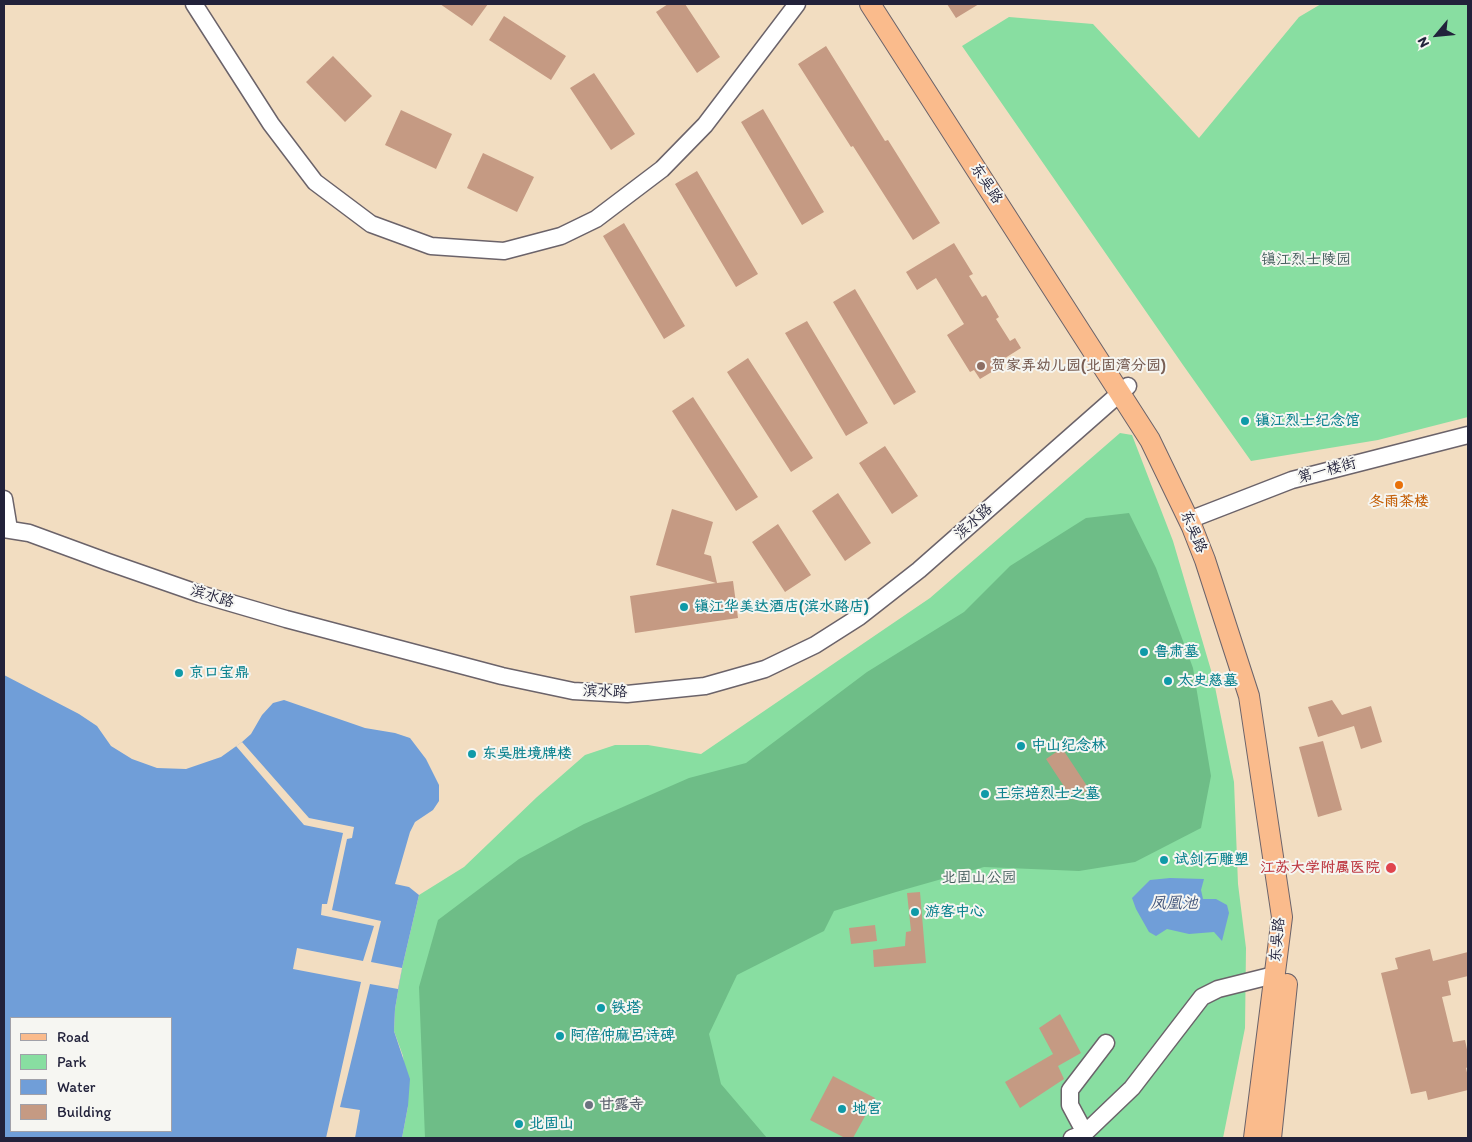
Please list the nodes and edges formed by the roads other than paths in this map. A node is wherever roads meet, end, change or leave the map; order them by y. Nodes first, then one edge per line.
1 (194, 4) edge
2 (797, 4) edge
3 (870, 4) edge
4 (882, 4) edge
5 (1124, 390) junction
6 (1468, 435) edge
7 (4, 499) edge
8 (1194, 518) junction
9 (6, 529) edge
10 (1274, 975) junction
11 (1106, 1043) dead end
12 (1078, 1136) edge
13 (1254, 1138) edge
14 (1271, 1138) edge

1 - 2 street
3 - 5 main road, 东吴路
4 - 5 main road, 东吴路
5 - 8 main road, 东吴路
5 - 9 street, 滨水路
6 - 8 street, 第一楼街
7 - 9 street
8 - 10 main road, 东吴路
8 - 14 main road, 东吴路
10 - 12 street
10 - 13 main road, 东吴路
11 - 12 street

